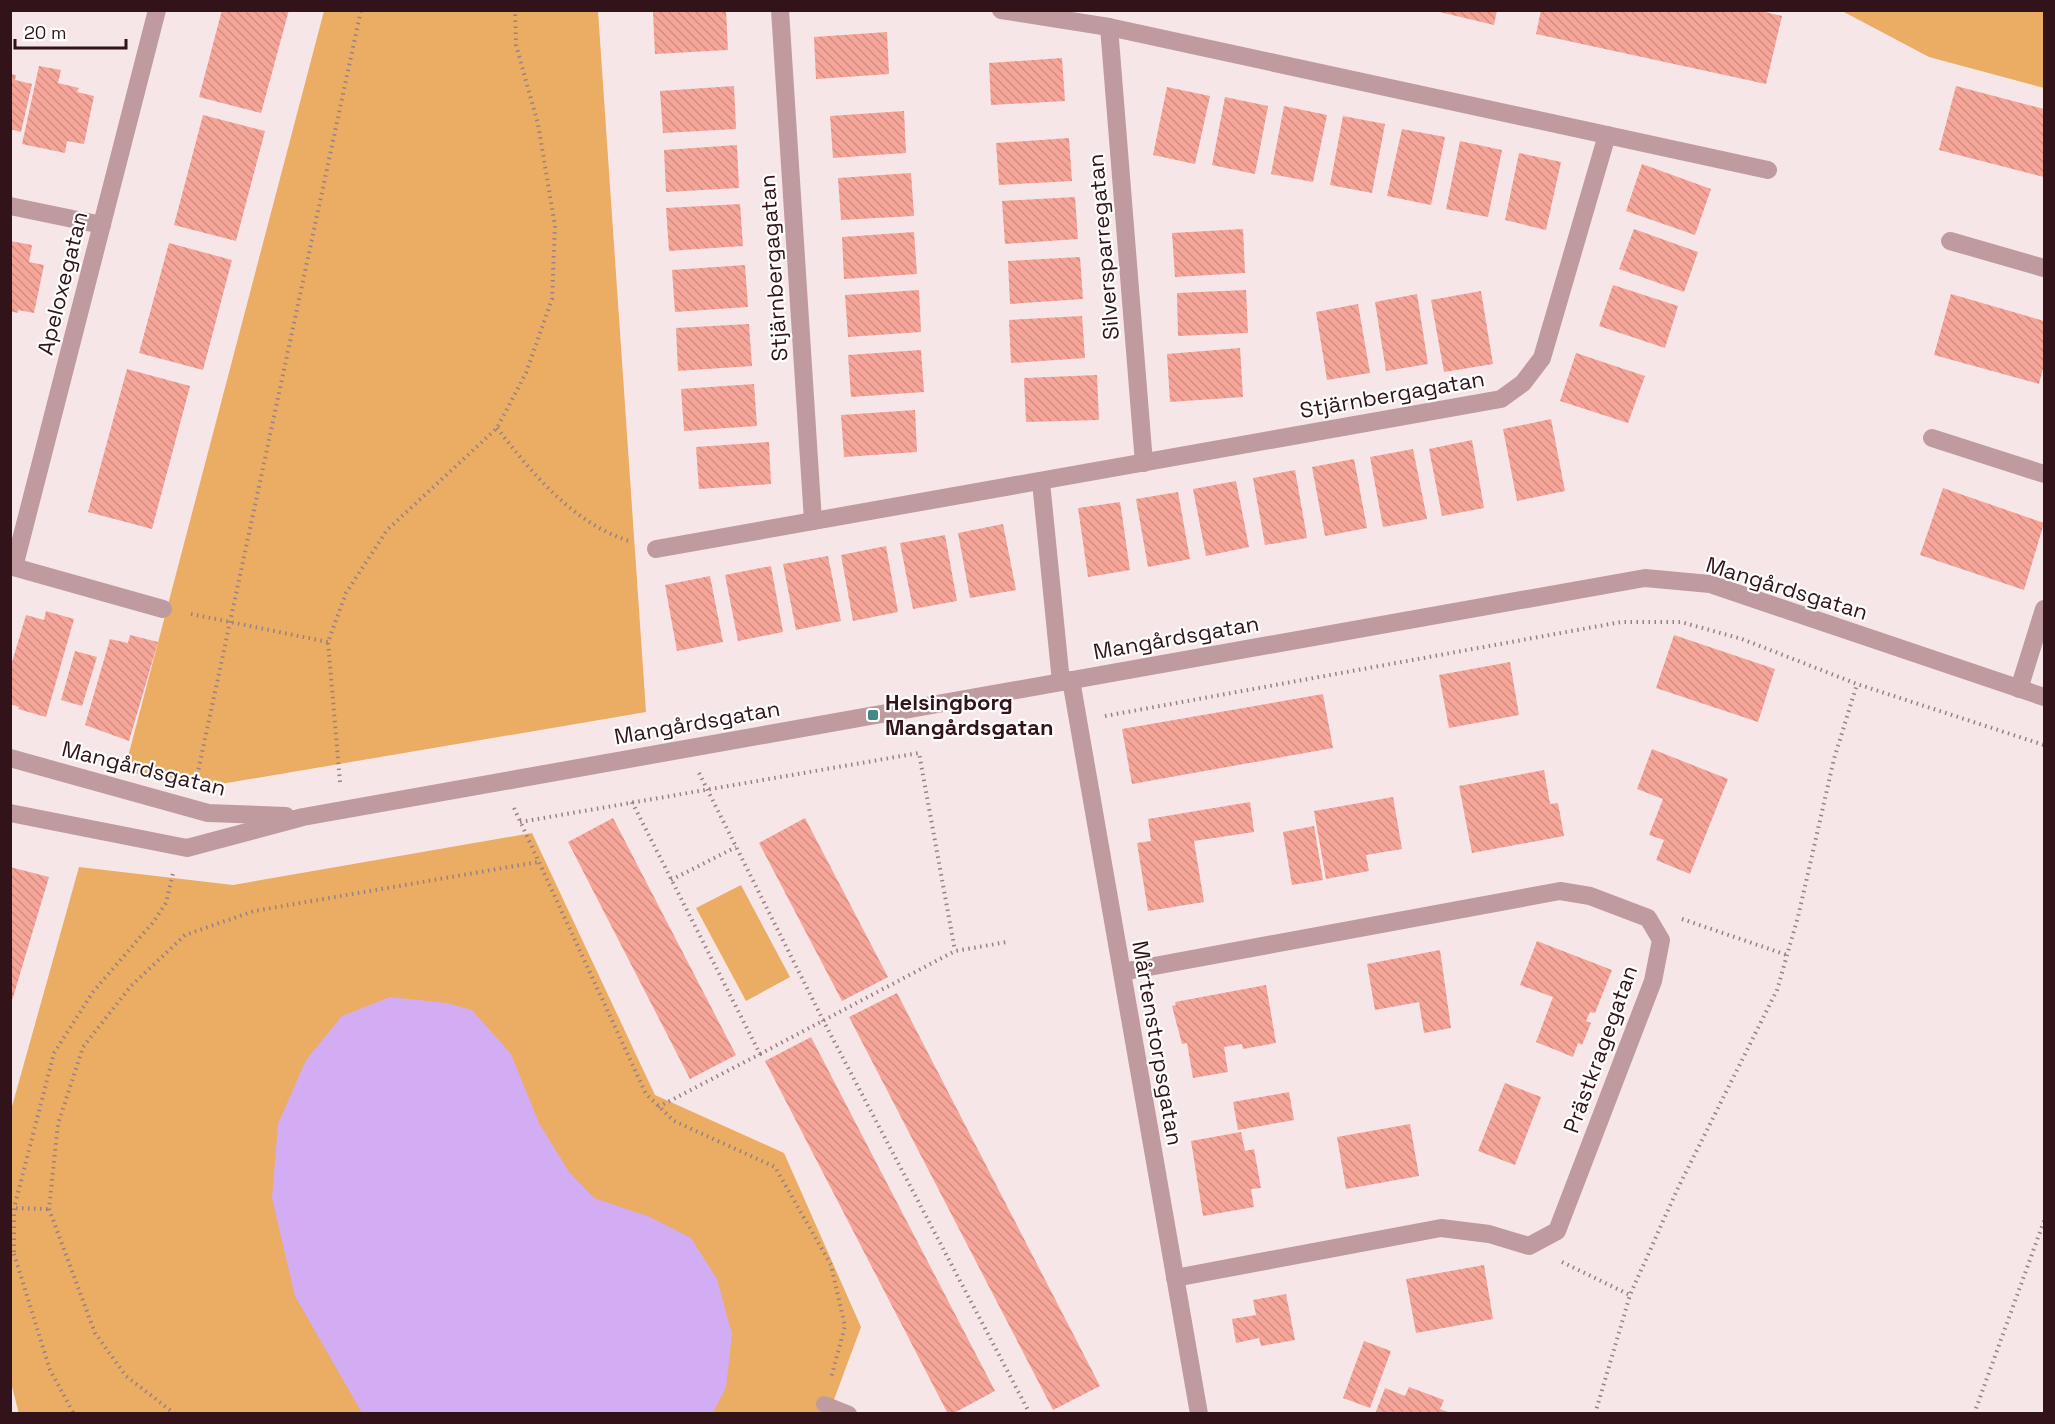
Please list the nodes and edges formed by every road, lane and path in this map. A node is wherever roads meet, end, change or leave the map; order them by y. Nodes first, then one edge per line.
1 (157, 10) edge
2 (360, 10) edge
3 (515, 10) edge
4 (780, 10) edge
5 (1001, 10) edge
6 (1109, 27) junction
7 (1607, 135) junction
8 (1768, 170) dead end
9 (10, 206) edge
10 (102, 225) junction
11 (1950, 241) dead end
12 (2044, 268) edge
13 (497, 428) junction
14 (1932, 438) dead end
15 (1144, 463) junction
16 (2044, 474) edge
17 (1041, 482) junction
18 (813, 522) junction
19 (656, 549) joint
20 (12, 566) edge
21 (163, 609) joint
22 (2044, 609) edge
23 (230, 622) junction
24 (328, 642) junction
25 (1066, 681) junction
26 (1857, 684) junction
27 (2019, 689) junction
28 (2044, 698) edge
29 (1078, 721) junction
30 (2044, 745) edge
31 (688, 748) junction
32 (10, 758) edge
33 (501, 781) junction
34 (707, 790) junction
35 (632, 802) junction
36 (191, 808) junction
37 (342, 809) junction
38 (10, 813) edge
39 (303, 816) junction
40 (520, 822) junction
41 (180, 847) junction
42 (736, 847) junction
43 (538, 862) junction
44 (671, 880) junction
45 (1648, 918) junction
46 (1007, 942) dead end
47 (955, 951) junction
48 (1788, 955) junction
49 (1122, 972) junction
50 (824, 1022) junction
51 (760, 1054) junction
52 (658, 1107) junction
53 (12, 1208) edge
54 (49, 1209) junction
55 (2044, 1221) edge
56 (1529, 1246) junction
57 (12, 1254) edge
58 (1175, 1278) junction
59 (1630, 1295) junction
60 (824, 1404) joint
61 (74, 1413) edge
62 (175, 1413) edge
63 (849, 1413) edge
64 (1030, 1413) edge
65 (1199, 1413) edge
66 (1594, 1413) edge
67 (1974, 1413) edge

1 - 10 street, Apeloxegatan
2 - 23 path
3 - 13 path
4 - 18 street, Stjärnbergagatan
5 - 6 street
6 - 7 street
6 - 15 street, Silversparregatan
7 - 8 street
7 - 15 street, Stjärnbergagatan
9 - 10 street
10 - 20 street, Apeloxegatan
11 - 12 street
13 - 19 path
13 - 24 path
14 - 16 street
15 - 17 street, Stjärnbergagatan
17 - 18 street, Stjärnbergagatan
17 - 25 street
18 - 19 street, Stjärnbergagatan
20 - 21 street
21 - 23 path
22 - 27 street
23 - 24 path
23 - 36 path
24 - 37 path
25 - 27 street, Mangårdsgatan
25 - 29 street, Mårtenstorpsgatan
25 - 31 street, Mangårdsgatan
26 - 29 path
26 - 30 path
26 - 48 path
27 - 28 street, Mangårdsgatan
29 - 49 street, Mårtenstorpsgatan
31 - 33 street, Mangårdsgatan
31 - 34 path
32 - 36 street, Mangårdsgatan
33 - 37 street, Mangårdsgatan
33 - 40 path
34 - 35 path
34 - 42 path
34 - 47 path
35 - 40 path
35 - 44 path
36 - 39 street, Mangårdsgatan
37 - 39 street, Mangårdsgatan
38 - 41 street, Mangårdsgatan
39 - 41 street, Mangårdsgatan
40 - 43 path
41 - 53 path
42 - 44 path
42 - 50 path
43 - 52 path
43 - 54 path
44 - 51 path
45 - 48 path
45 - 49 street
45 - 56 street, Prästkragegatan
46 - 47 path
47 - 50 path
48 - 59 path
49 - 58 street, Mårtenstorpsgatan
50 - 51 path
50 - 64 path
51 - 52 path
52 - 60 path
53 - 54 path
53 - 57 path
54 - 62 path
55 - 67 path
56 - 58 street
56 - 59 path
57 - 61 path
58 - 65 street, Mårtenstorpsgatan
59 - 66 path
60 - 63 lane

